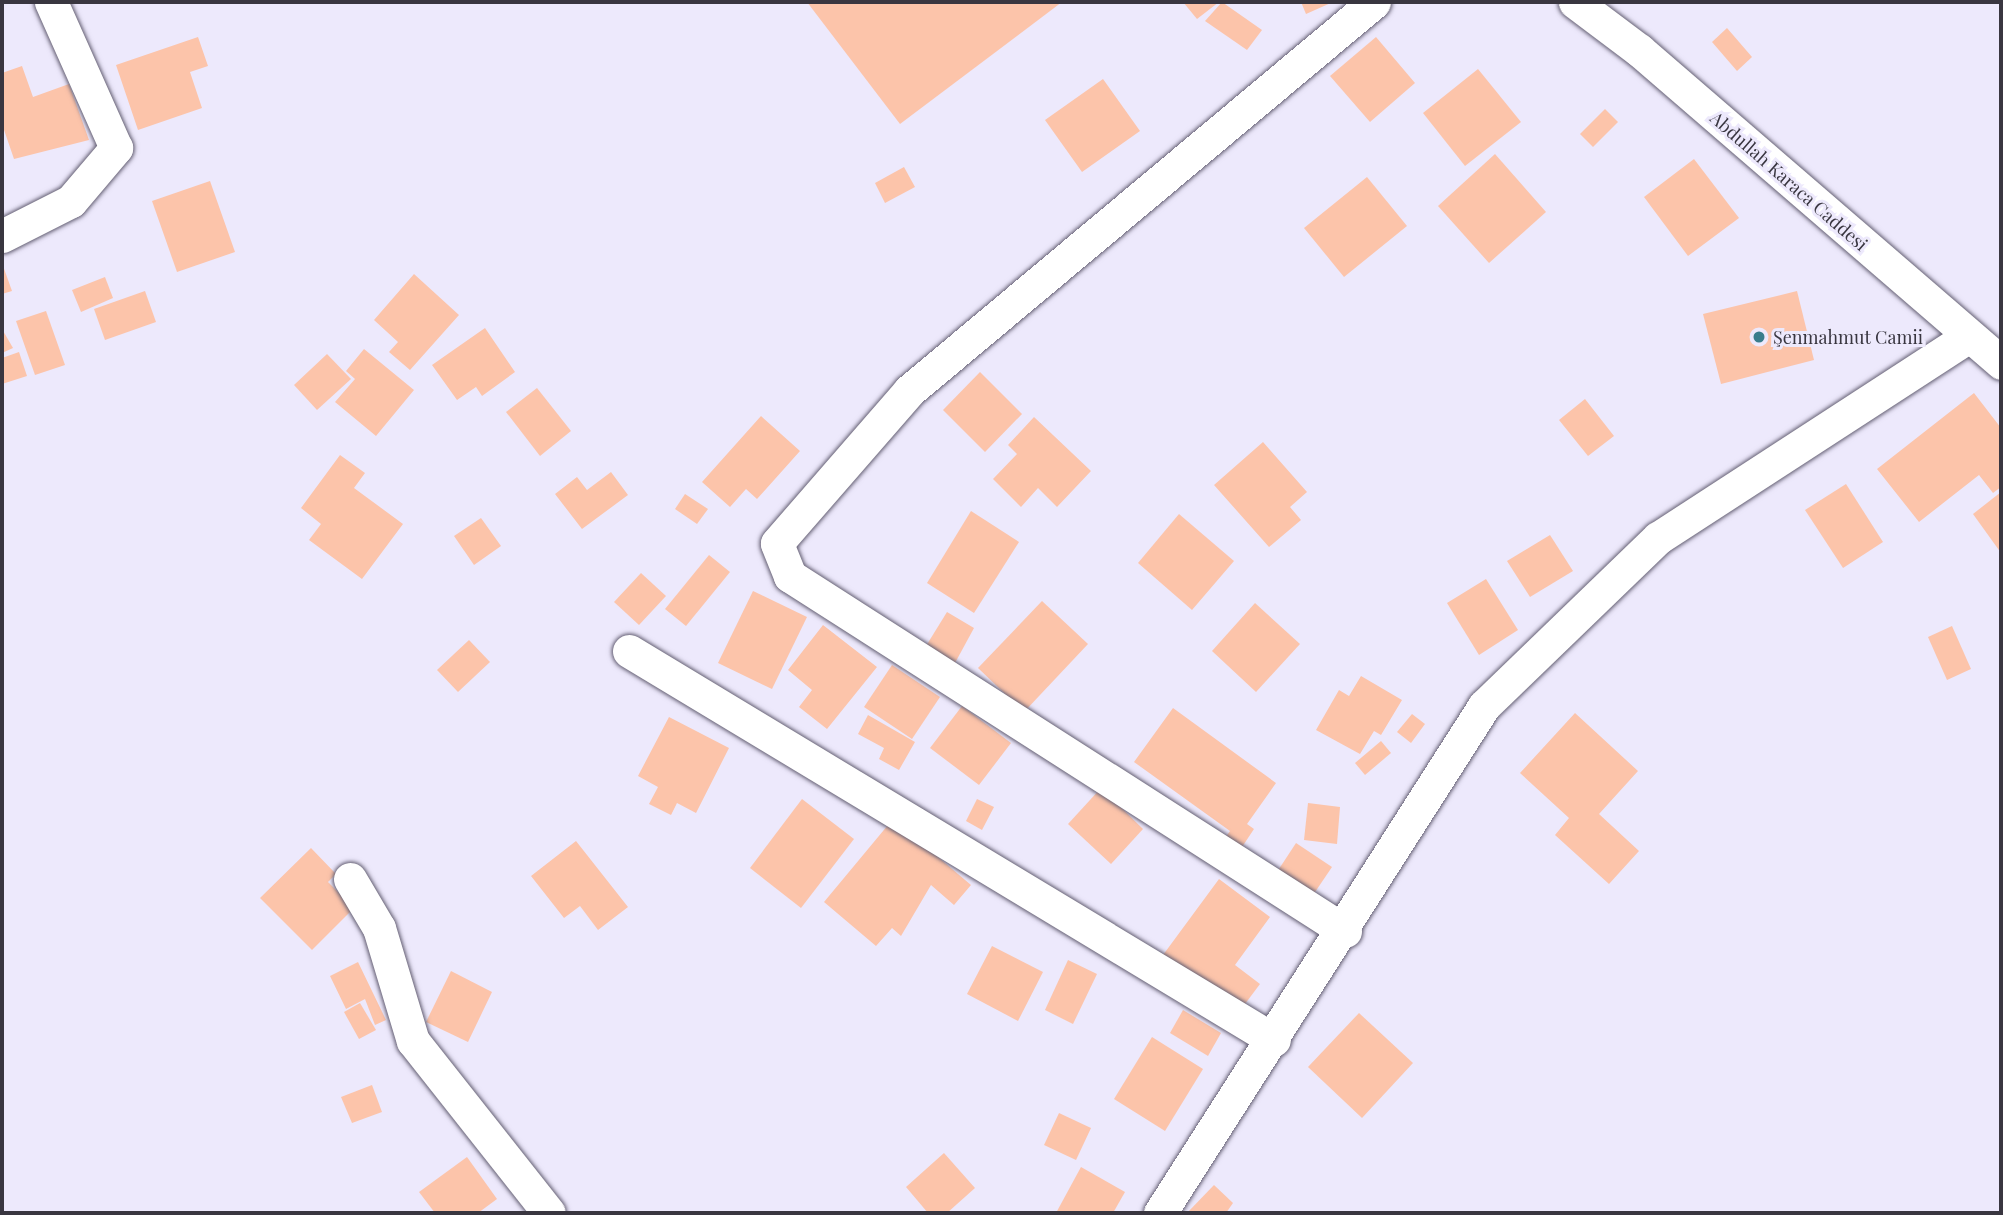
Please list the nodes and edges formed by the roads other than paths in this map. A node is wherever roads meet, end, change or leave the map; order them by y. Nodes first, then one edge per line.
1 (51, 2) edge
2 (1374, 2) edge
3 (1575, 2) edge
4 (2, 236) edge
5 (1966, 338) junction
6 (2001, 363) edge
7 (629, 651) dead end
8 (350, 879) dead end
9 (1345, 931) junction
10 (1274, 1041) junction
11 (549, 1213) edge
12 (1160, 1213) edge

1 - 4 street
2 - 9 street
3 - 5 street, Abdullah Karaca Caddesi
5 - 6 street, Abdullah Karaca Caddesi
5 - 9 street
7 - 10 street
8 - 11 street
9 - 10 street
10 - 12 street

